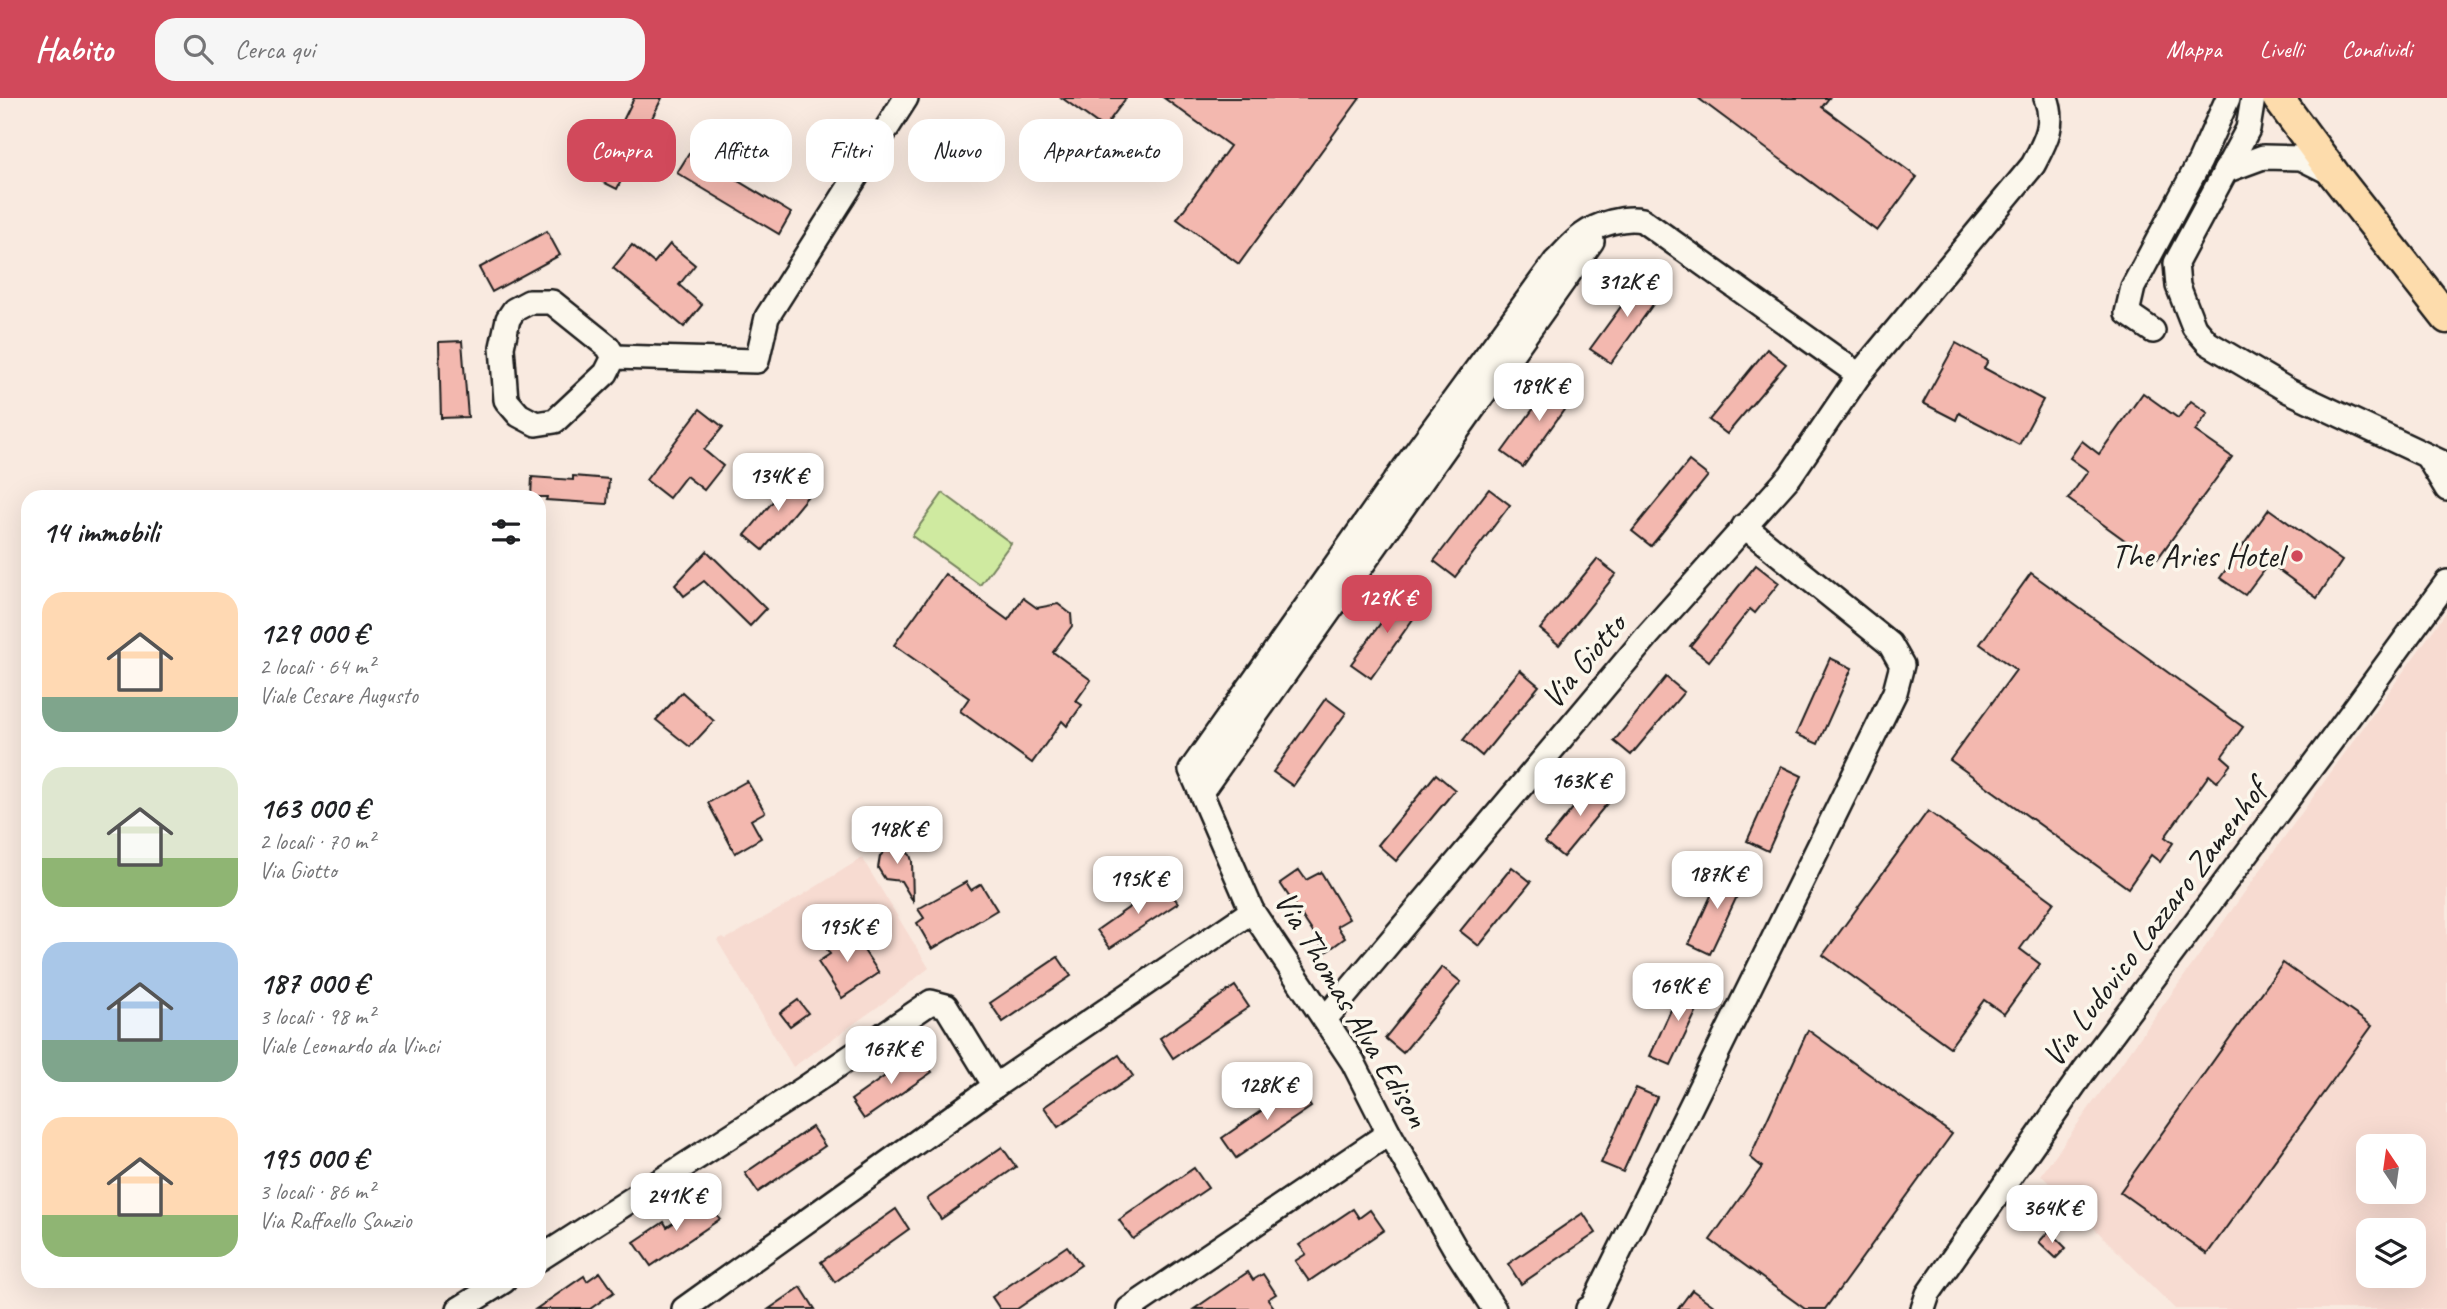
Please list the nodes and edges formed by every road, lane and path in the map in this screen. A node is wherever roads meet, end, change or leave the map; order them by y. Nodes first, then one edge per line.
1 (906, 98) edge
2 (2046, 98) edge
3 (2228, 98) edge
4 (2253, 98) edge
5 (2278, 98) edge
6 (2225, 171) junction
7 (2334, 174) junction
8 (1619, 221) junction
9 (2443, 312) edge
10 (2153, 331) dead end
11 (614, 357) junction
12 (1859, 375) junction
13 (2437, 461) edge
14 (2447, 489) edge
15 (1744, 526) junction
16 (2447, 582) edge
17 (1201, 792) junction
18 (1252, 911) junction
19 (1326, 1018) junction
20 (995, 1086) junction
21 (1389, 1133) junction
22 (546, 1255) edge
23 (493, 1288) edge
24 (459, 1309) edge
25 (684, 1309) edge
26 (1129, 1309) edge
27 (1494, 1309) edge
28 (1588, 1309) edge
29 (1923, 1309) edge

1 - 11 street
2 - 12 street, Via Giotto
3 - 10 street
4 - 6 street
5 - 7 main road
6 - 7 street
6 - 13 street
7 - 9 main road
8 - 12 street
8 - 17 street
8 - 17 street, Via Thomas Alva Edison
11 - 11 street
12 - 15 street, Via Giotto
13 - 14 street
15 - 19 street, Via Giotto
15 - 28 street
16 - 29 street, Via Ludovico Lazzaro Zamenhof
17 - 18 street, Via Thomas Alva Edison
18 - 19 street, Via Thomas Alva Edison
18 - 20 street
19 - 21 street, Via Thomas Alva Edison
20 - 22 street
20 - 25 street
21 - 26 street
21 - 27 street, Via Thomas Alva Edison
23 - 24 street

